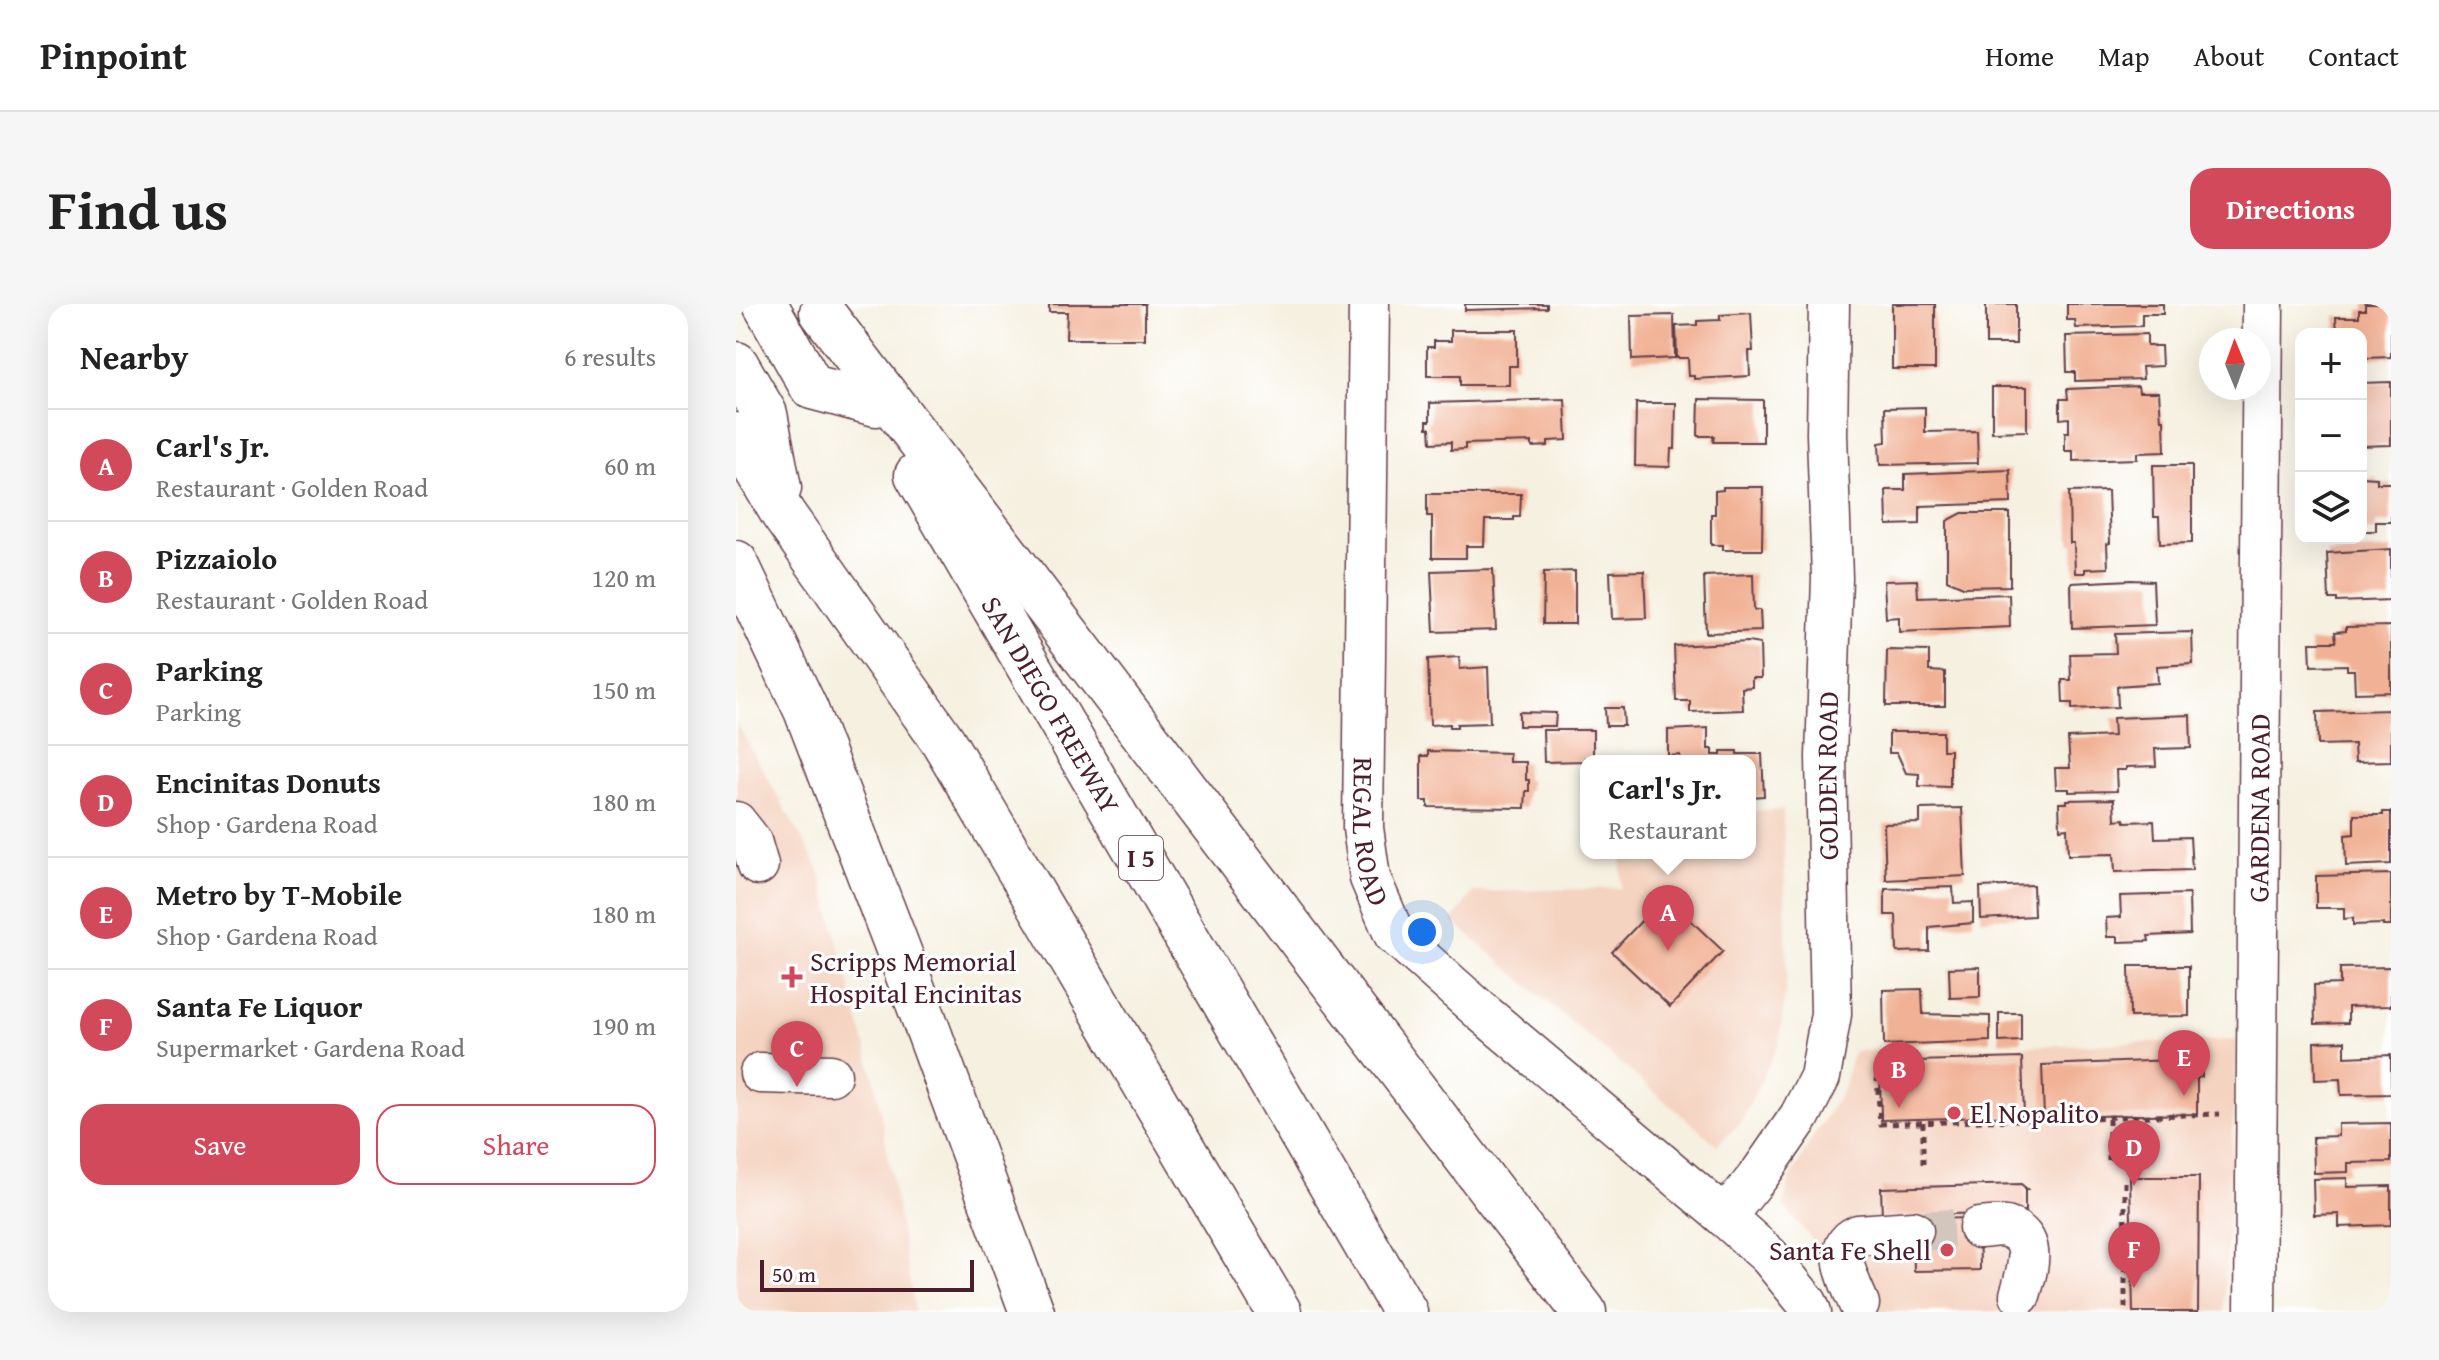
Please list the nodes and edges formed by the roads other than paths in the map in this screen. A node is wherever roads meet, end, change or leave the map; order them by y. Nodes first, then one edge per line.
1 (765, 304) edge
2 (1369, 304) edge
3 (1829, 304) edge
4 (2263, 304) edge
5 (820, 308) edge
6 (736, 364) edge
7 (876, 404) junction
8 (736, 435) edge
9 (783, 514) junction
10 (736, 563) edge
11 (736, 822) edge
12 (758, 865) dead end
13 (760, 1073) dead end
14 (831, 1075) dead end
15 (1725, 1217) junction
16 (1979, 1228) tunnel mouth
17 (1913, 1231) tunnel mouth
18 (2020, 1295) dead end
19 (1859, 1304) dead end
20 (1032, 1312) edge
21 (1279, 1312) edge
22 (1405, 1312) edge
23 (1584, 1312) edge
24 (1811, 1312) edge
25 (2255, 1312) edge

1 - 7 highway
2 - 15 street, REGAL ROAD
3 - 15 street, GOLDEN ROAD
4 - 25 street, GARDENA ROAD
5 - 7 highway, SAN DIEGO FREEWAY / I 5
5 - 23 highway
6 - 9 highway
7 - 22 highway, SAN DIEGO FREEWAY / I 5
8 - 9 highway
9 - 21 highway
10 - 20 highway
11 - 12 street
13 - 14 street
15 - 24 street, REGAL ROAD
16 - 18 street
17 - 19 street

